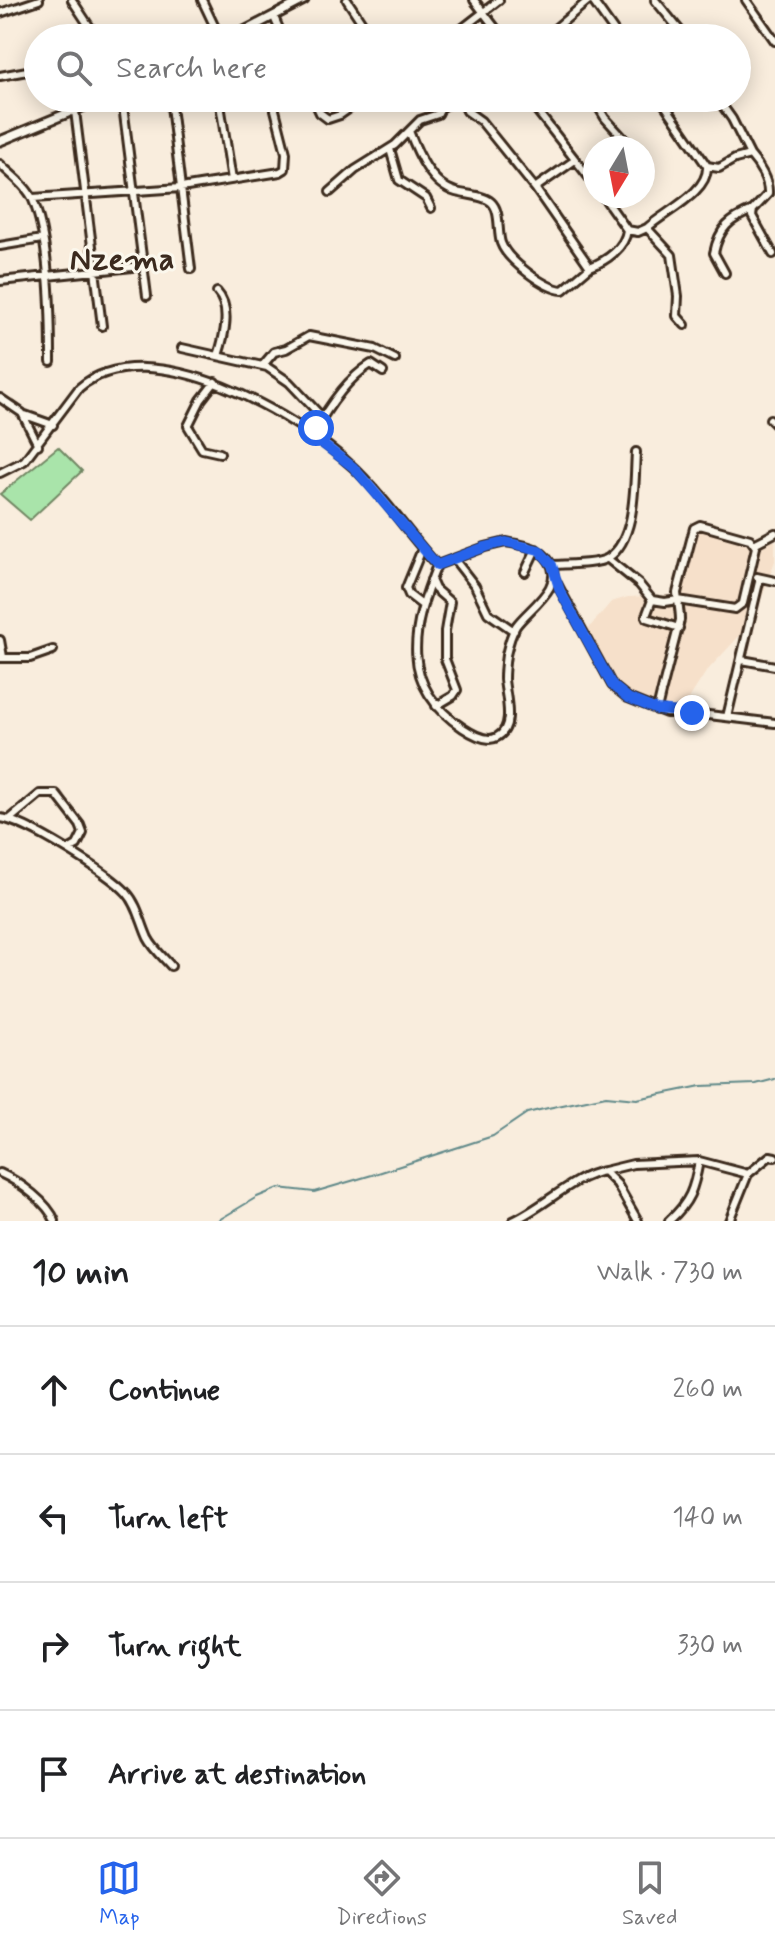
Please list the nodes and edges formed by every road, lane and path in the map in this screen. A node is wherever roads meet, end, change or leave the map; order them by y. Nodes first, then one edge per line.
1 (39, 0) edge
2 (72, 0) edge
3 (202, 0) edge
4 (280, 0) edge
5 (304, 0) edge
6 (347, 0) edge
7 (474, 0) edge
8 (499, 0) edge
9 (590, 0) edge
10 (655, 0) edge
11 (746, 0) edge
12 (285, 11) junction
13 (0, 13) edge
14 (483, 14) junction
15 (274, 17) junction
16 (88, 24) edge
17 (213, 24) edge
18 (260, 24) edge
19 (277, 24) edge
20 (363, 24) edge
21 (469, 24) edge
22 (491, 24) edge
23 (561, 24) edge
24 (608, 24) edge
25 (675, 24) edge
26 (775, 41) edge
27 (24, 72) edge
28 (0, 76) edge
29 (72, 112) edge
30 (75, 112) edge
31 (124, 112) edge
32 (172, 112) edge
33 (221, 112) edge
34 (276, 112) edge
35 (320, 112) edge
36 (344, 112) edge
37 (439, 112) edge
38 (468, 112) edge
39 (538, 112) edge
40 (601, 112) edge
41 (670, 112) edge
42 (727, 112) edge
43 (66, 114) joint
44 (409, 131) junction
45 (621, 136) edge
46 (0, 141) edge
47 (390, 149) junction
48 (750, 155) junction
49 (575, 160) junction
50 (0, 164) edge
51 (707, 166) junction
52 (583, 170) edge
53 (232, 180) junction
54 (181, 188) junction
55 (535, 188) junction
56 (134, 192) junction
57 (330, 192) dead end
58 (85, 194) junction
59 (33, 198) junction
60 (431, 208) dead end
61 (611, 208) edge
62 (753, 210) junction
63 (647, 228) junction
64 (627, 230) junction
65 (42, 239) junction
66 (0, 246) edge
67 (773, 254) dead end
68 (142, 266) junction
69 (590, 267) junction
70 (191, 269) dead end
71 (95, 270) junction
72 (725, 273) dead end
73 (47, 275) junction
74 (0, 281) edge
75 (217, 292) dead end
76 (147, 296) dead end
77 (685, 325) dead end
78 (102, 326) dead end
79 (182, 348) dead end
80 (218, 356) junction
81 (395, 359) dead end
82 (51, 362) dead end
83 (263, 365) junction
84 (383, 372) dead end
85 (215, 382) junction
86 (0, 398) edge
87 (22, 413) junction
88 (322, 417) junction
89 (53, 425) junction
90 (312, 436) junction
91 (38, 445) junction
92 (636, 452) dead end
93 (220, 453) dead end
94 (0, 473) edge
95 (775, 533) edge
96 (754, 544) junction
97 (422, 549) junction
98 (536, 549) junction
99 (454, 559) junction
100 (608, 559) junction
101 (437, 565) junction
102 (552, 565) junction
103 (525, 572) dead end
104 (750, 575) junction
105 (554, 578) junction
106 (760, 578) junction
107 (431, 580) junction
108 (775, 581) edge
109 (652, 600) junction
110 (678, 600) junction
111 (422, 605) junction
112 (679, 628) junction
113 (514, 631) junction
114 (0, 640) edge
115 (53, 650) dead end
116 (1, 657) edge
117 (742, 660) junction
118 (775, 666) edge
119 (436, 706) junction
120 (657, 710) junction
121 (727, 717) junction
122 (775, 723) edge
123 (0, 818) edge
124 (10, 819) junction
125 (68, 850) junction
126 (171, 966) dead end
127 (775, 1157) edge
128 (699, 1161) junction
129 (604, 1171) junction
130 (0, 1173) edge
131 (748, 1174) junction
132 (637, 1218) edge
133 (56, 1221) edge
134 (513, 1221) edge
135 (628, 1221) edge
136 (669, 1221) edge
137 (729, 1221) edge

1 - 13 street
2 - 16 street
3 - 17 street
4 - 12 street
5 - 12 street
6 - 20 street
7 - 14 street
8 - 14 street
9 - 23 street
9 - 24 street
10 - 25 street
11 - 26 street
12 - 15 street
14 - 21 street
14 - 22 street
15 - 18 street
15 - 19 street
27 - 28 street
29 - 43 street
30 - 58 street
31 - 56 street
32 - 54 street
33 - 53 street
34 - 53 street
35 - 36 street
37 - 44 street
38 - 55 street
39 - 49 street
40 - 45 street
41 - 51 street
42 - 48 street
43 - 46 street
44 - 47 street
44 - 69 street
47 - 57 street
47 - 60 street
48 - 51 street
48 - 62 street
49 - 52 street
49 - 55 street
50 - 59 street
51 - 63 street
53 - 54 street
54 - 56 street
54 - 70 street
55 - 69 street
56 - 58 street
56 - 68 street
58 - 59 street
58 - 71 street
59 - 65 street
61 - 64 street
62 - 67 street
62 - 72 street
63 - 64 street
63 - 77 street
64 - 69 street
65 - 66 street
65 - 73 street
68 - 71 street
68 - 76 street
71 - 73 street
71 - 78 street
73 - 74 street
73 - 82 street
75 - 80 street
79 - 80 street
80 - 83 street
81 - 83 street
83 - 88 street
84 - 88 street
85 - 89 street
85 - 90 street
85 - 93 street
86 - 87 street
87 - 89 street
87 - 91 street
88 - 90 street
89 - 91 street
90 - 97 street
91 - 94 street
92 - 100 street
95 - 96 street
96 - 104 street
96 - 110 street
97 - 101 street
97 - 111 street
98 - 99 street
98 - 102 street
98 - 103 street
99 - 101 street
99 - 113 street
100 - 102 street
100 - 109 street
101 - 107 street
102 - 105 street
104 - 106 street
104 - 110 street
105 - 113 street
105 - 120 street
106 - 108 street
106 - 117 street
107 - 111 street
107 - 119 street
109 - 110 street
109 - 112 street
110 - 112 street
111 - 119 street
112 - 120 street
113 - 119 street
114 - 116 street
115 - 116 street
117 - 118 street
117 - 121 street
120 - 121 street
121 - 122 street
123 - 124 street
124 - 125 street
124 - 125 street
125 - 126 street
127 - 131 street
128 - 129 street
128 - 131 street
128 - 136 street
129 - 132 street
129 - 134 street
130 - 133 street
131 - 137 street
132 - 135 street

